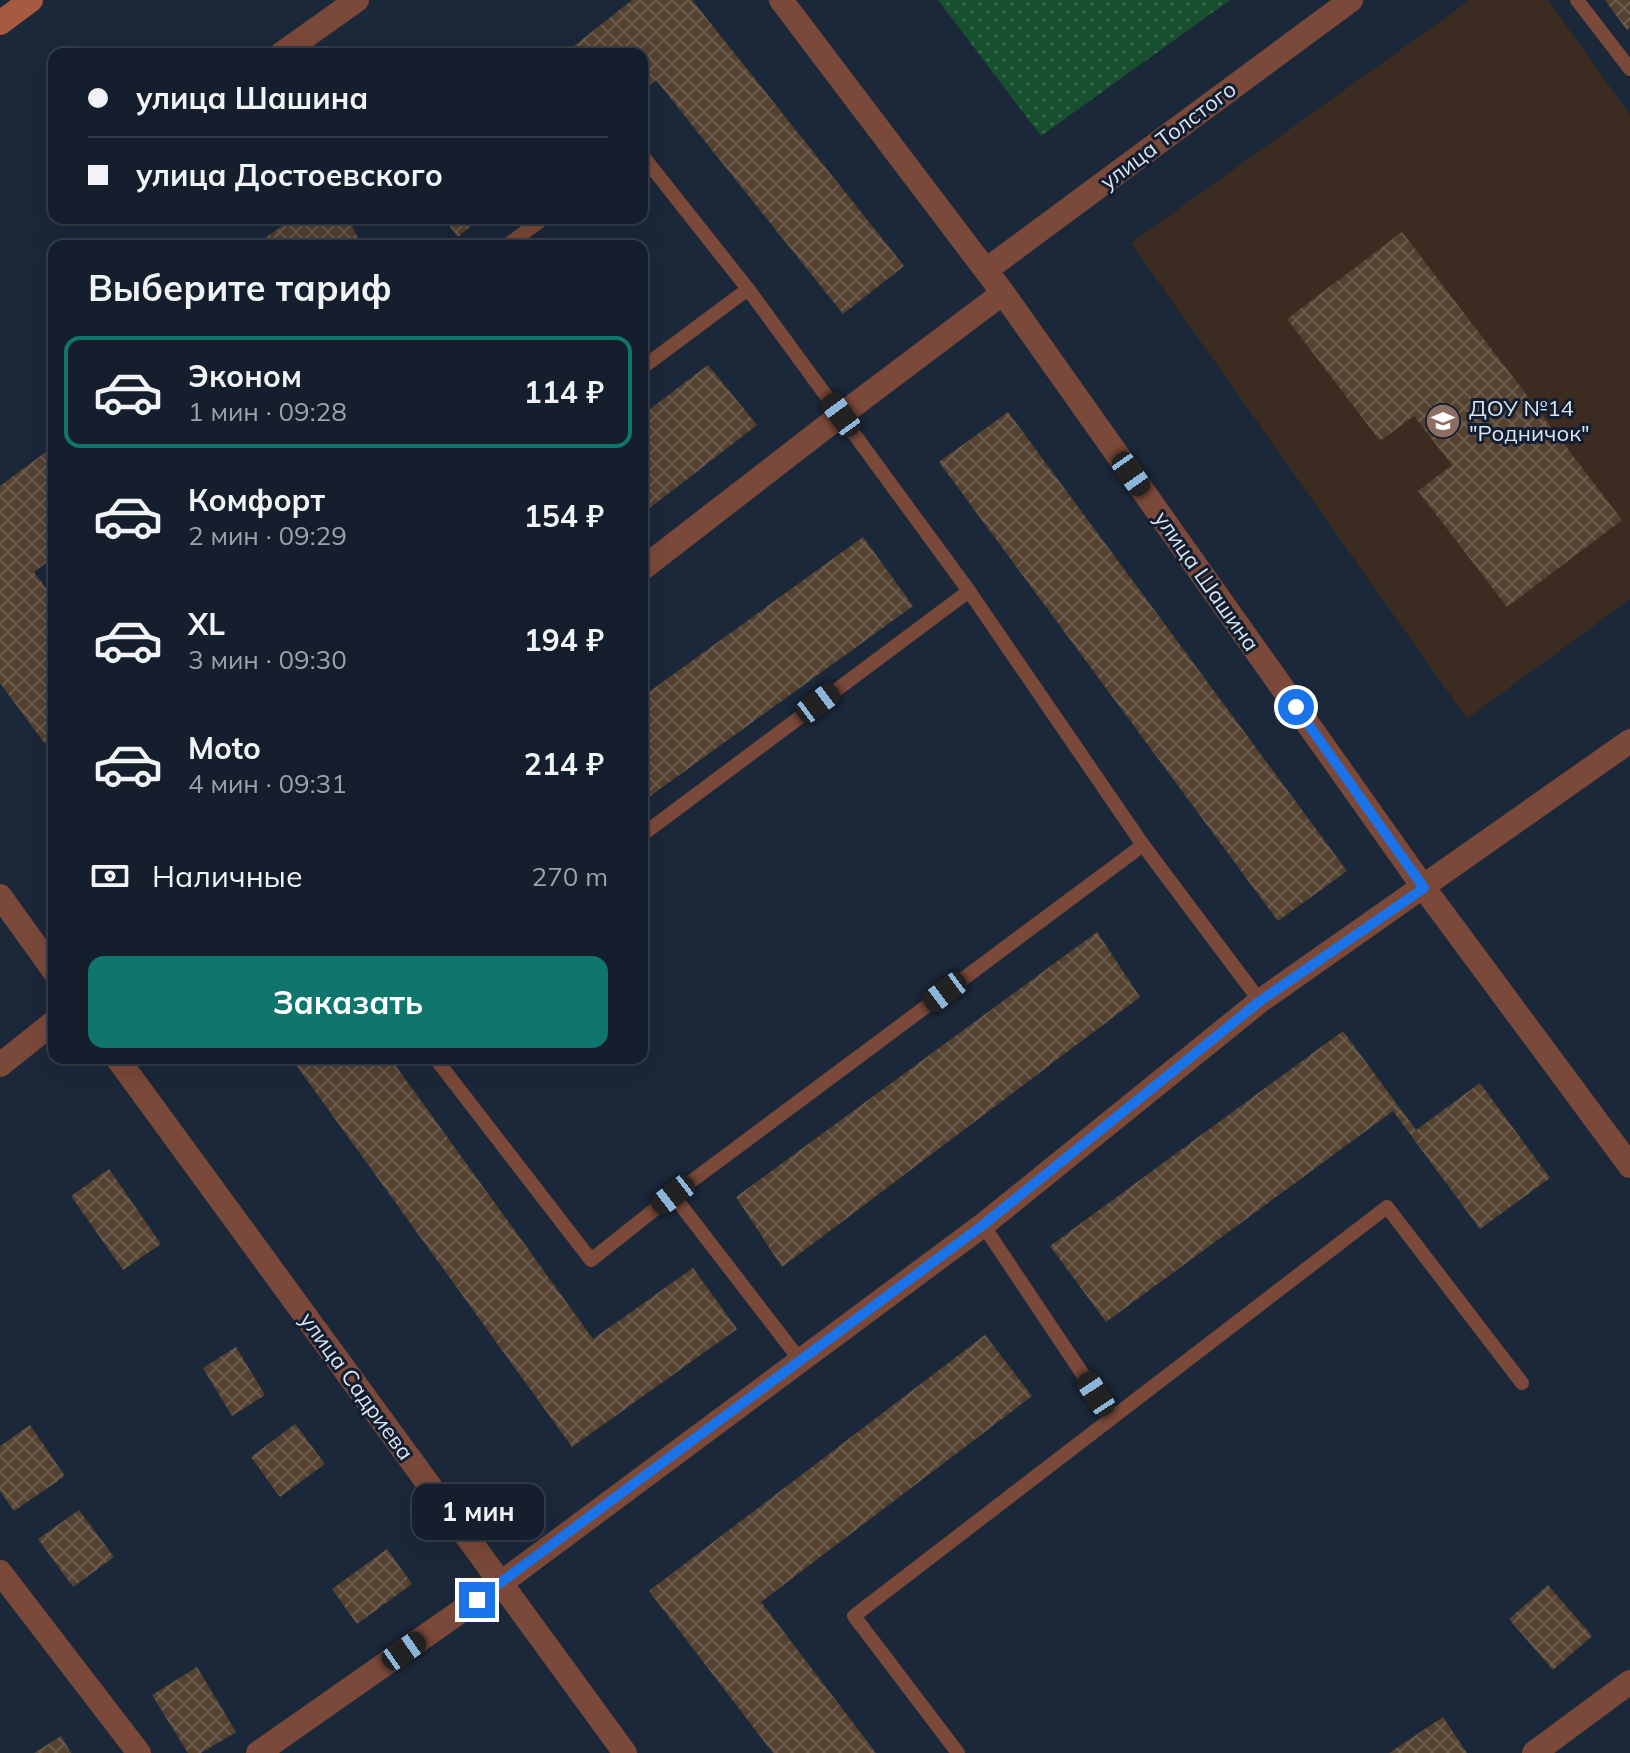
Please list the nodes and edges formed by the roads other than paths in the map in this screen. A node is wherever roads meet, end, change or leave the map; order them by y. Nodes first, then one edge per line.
1 (31, 0) edge
2 (357, 0) edge
3 (781, 0) edge
4 (1351, 0) edge
5 (1577, 0) edge
6 (0, 23) edge
7 (289, 48) edge
8 (1630, 69) edge
9 (648, 163) edge
10 (536, 224) edge
11 (514, 240) edge
12 (986, 270) junction
13 (748, 289) junction
14 (1003, 293) junction
15 (648, 364) edge
16 (841, 415) junction
17 (648, 564) edge
18 (969, 591) junction
19 (1630, 741) edge
20 (648, 831) edge
21 (1143, 845) junction
22 (1424, 888) junction
23 (0, 896) edge
24 (48, 955) edge
25 (1260, 1001) junction
26 (48, 1027) edge
27 (121, 1064) edge
28 (440, 1064) edge
29 (0, 1065) edge
30 (1630, 1166) edge
31 (673, 1195) junction
32 (983, 1225) junction
33 (800, 1360) junction
34 (1522, 1383) dead end
35 (1112, 1418) junction
36 (0, 1572) edge
37 (501, 1583) junction
38 (1630, 1682) edge
39 (139, 1753) edge
40 (258, 1753) edge
41 (625, 1753) edge
42 (958, 1753) edge
43 (1534, 1753) edge

1 - 6 main road
2 - 7 street
3 - 12 street, улица Шашина
4 - 12 street, улица Толстого
5 - 8 lane
9 - 13 lane
10 - 11 lane
12 - 14 street, улица Шашина
13 - 15 lane
13 - 16 lane
14 - 16 street
14 - 22 street, улица Шашина
16 - 17 street
16 - 18 lane
18 - 20 lane
18 - 21 lane
19 - 22 street
21 - 25 lane
21 - 31 lane
22 - 25 street
22 - 30 street, улица Шашина
23 - 24 street
25 - 32 street
26 - 29 street
27 - 37 street, улица Садриева
28 - 31 lane
31 - 33 lane
32 - 33 street
32 - 35 lane
33 - 37 street
34 - 35 lane
35 - 42 lane
36 - 39 street
37 - 40 street
37 - 41 street, улица Садриева
38 - 43 street

